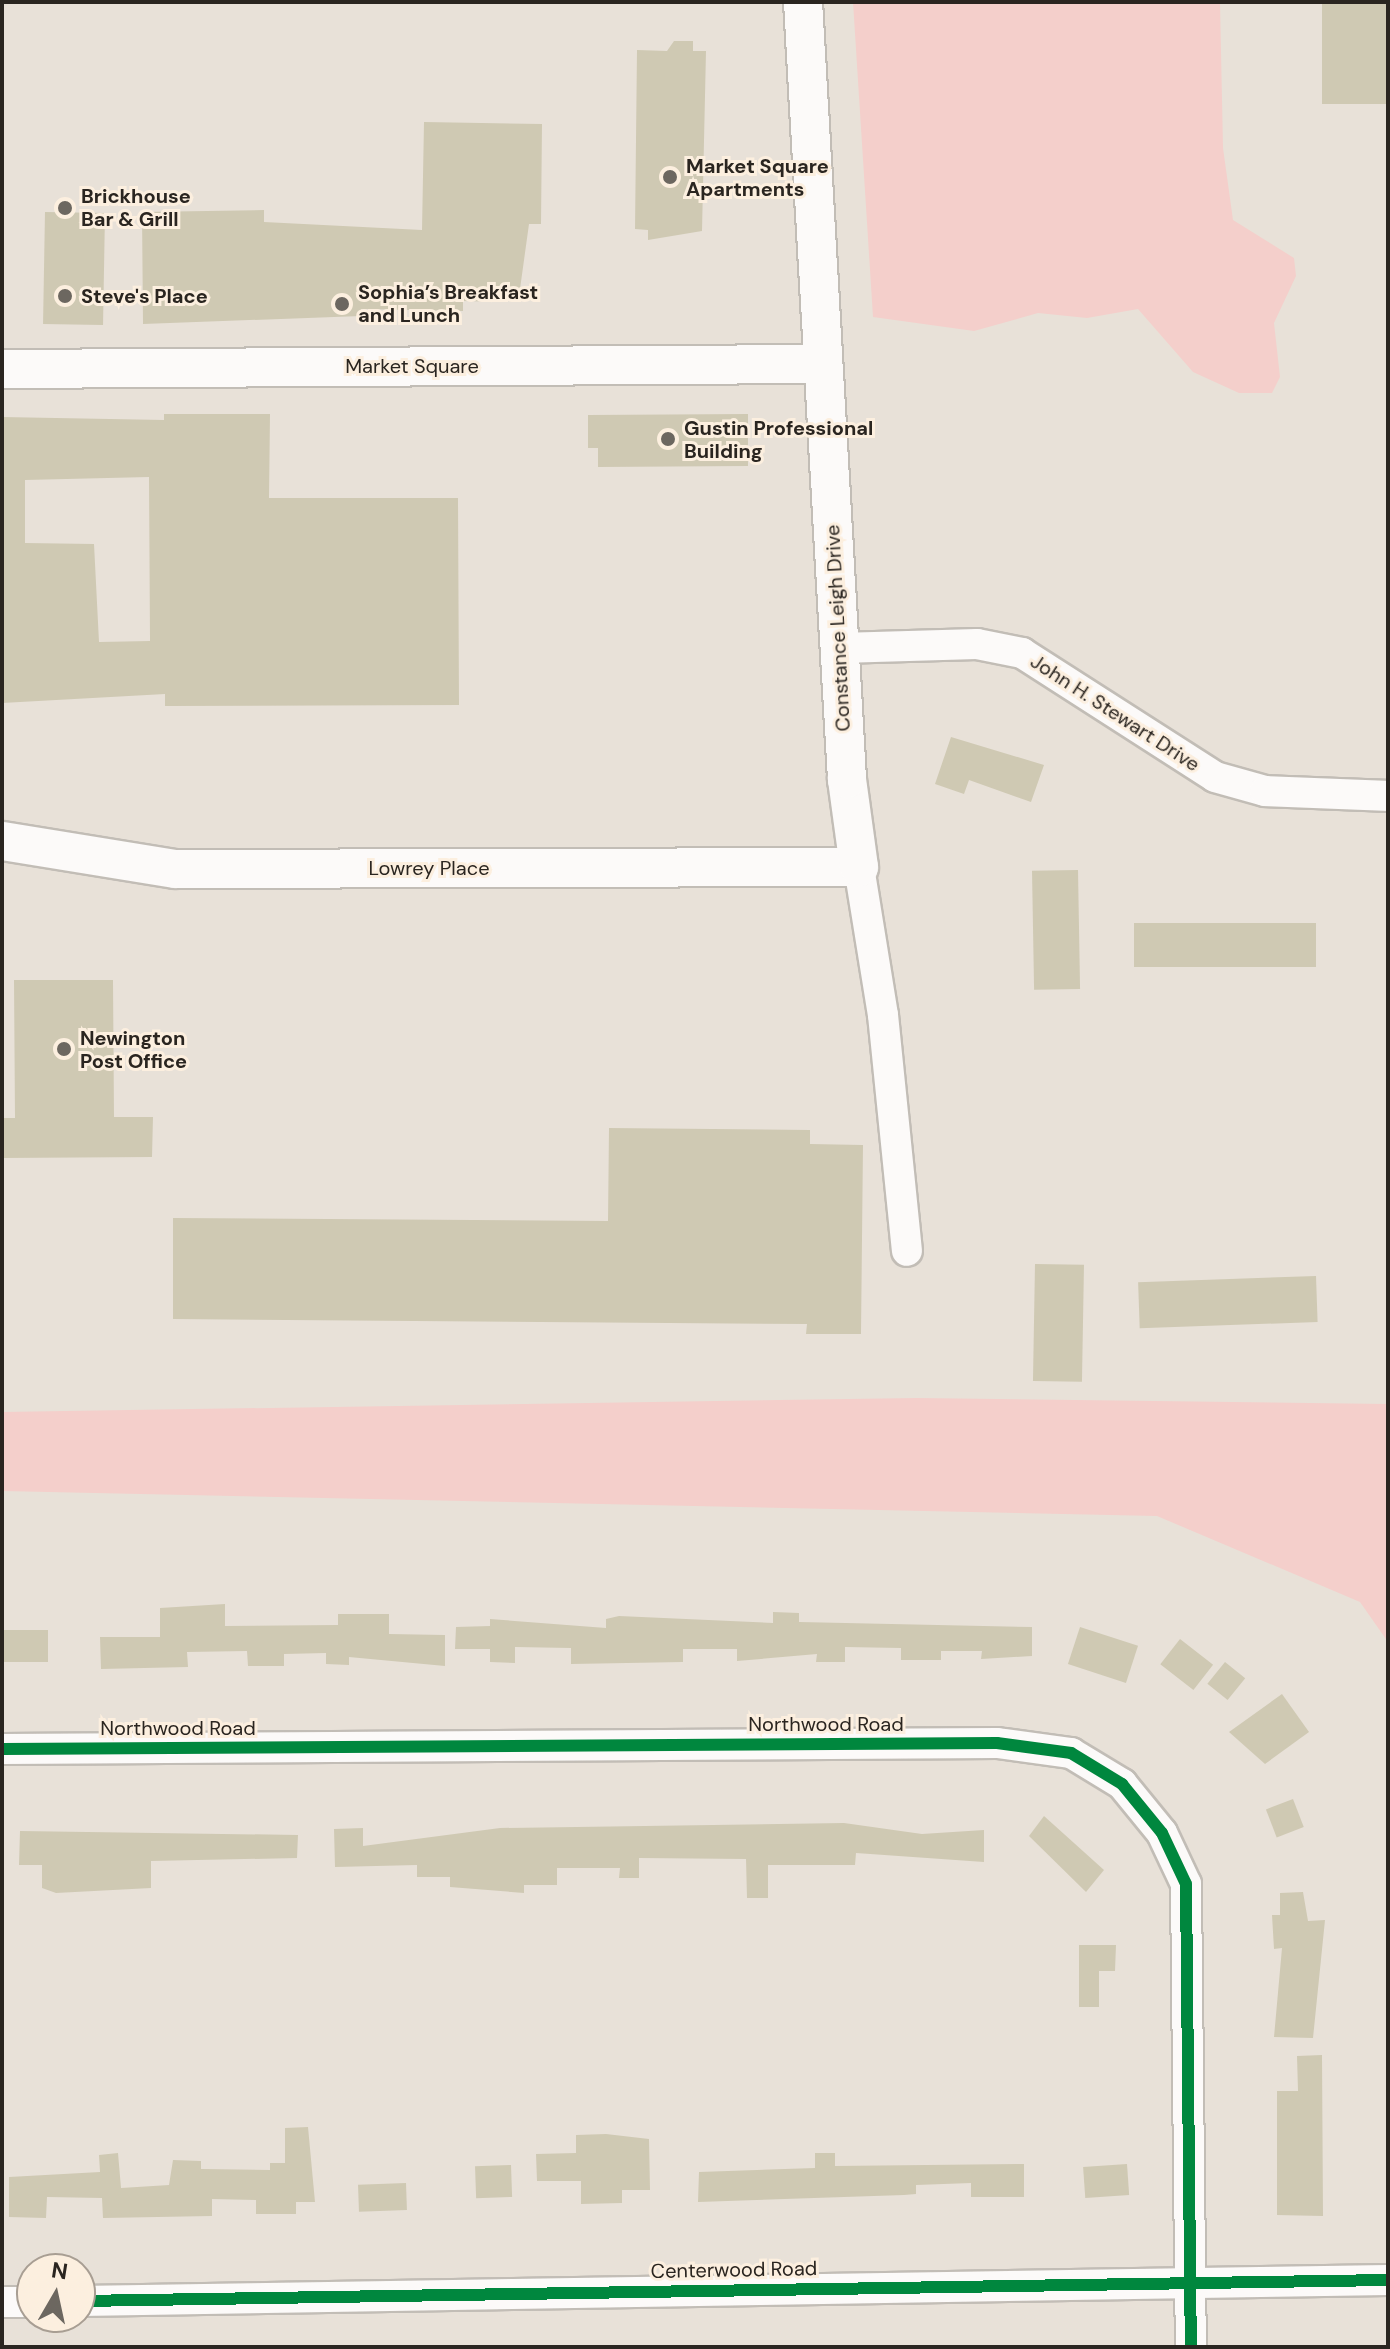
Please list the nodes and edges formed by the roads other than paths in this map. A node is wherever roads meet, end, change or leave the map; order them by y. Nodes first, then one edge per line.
1 (803, 2) edge
2 (823, 364) junction
3 (2, 369) edge
4 (840, 648) junction
5 (1388, 796) edge
6 (2, 841) edge
7 (859, 867) junction
8 (907, 1251) dead end
9 (2, 1749) edge
10 (1388, 2280) edge
11 (1192, 2282) junction
12 (96, 2301) edge
13 (1191, 2347) edge

1 - 2 street, Constance Leigh Drive
2 - 3 street, Market Square
2 - 4 street, Constance Leigh Drive
4 - 5 street, John H. Stewart Drive
4 - 7 street, Constance Leigh Drive
6 - 7 street, Lowrey Place
7 - 8 street, Constance Leigh Drive
9 - 11 street, Northwood Road
10 - 11 street, Centerwood Road
11 - 12 street, Centerwood Road
11 - 13 street, Northwood Road

